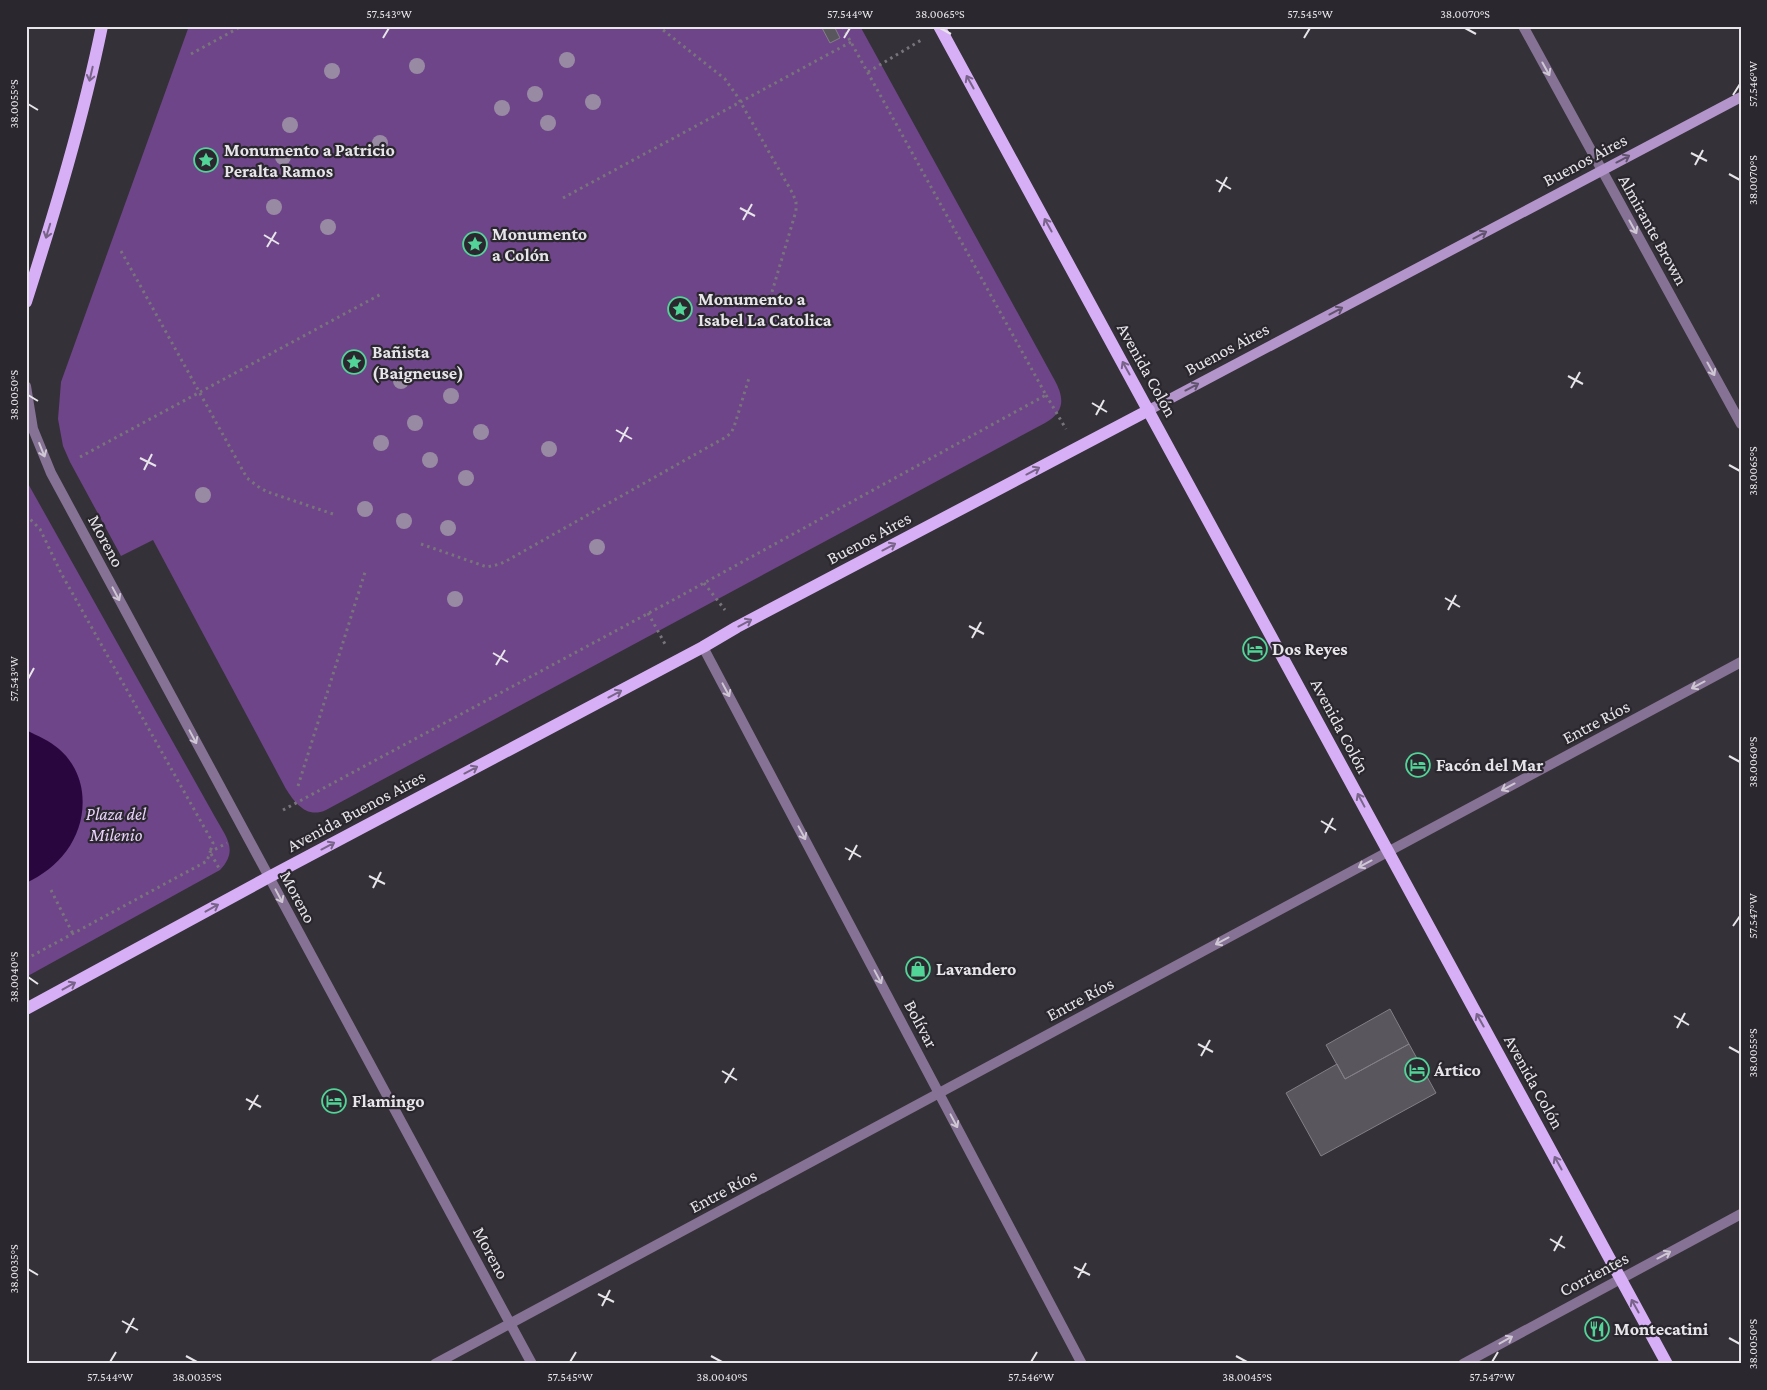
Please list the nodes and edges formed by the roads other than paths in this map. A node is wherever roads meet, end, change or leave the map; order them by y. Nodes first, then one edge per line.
1 (102, 26) edge
2 (1523, 26) edge
3 (940, 28) edge
4 (1741, 97) edge
5 (1602, 170) junction
6 (26, 302) edge
7 (26, 386) edge
8 (1149, 410) junction
9 (1741, 424) edge
10 (703, 647) junction
11 (1741, 662) edge
12 (1388, 852) junction
13 (269, 877) junction
14 (26, 1010) edge
15 (939, 1093) junction
16 (1741, 1214) edge
17 (1620, 1278) junction
18 (510, 1323) junction
19 (435, 1364) edge
20 (532, 1364) edge
21 (1082, 1364) edge
22 (1463, 1364) edge
23 (1667, 1364) edge

1 -> 6 main road
2 -> 5 street, Almirante Brown
8 -> 3 main road, Avenida Colón
5 -> 4 street, Buenos Aires
8 -> 5 street, Buenos Aires
5 -> 9 street, Almirante Brown
7 -> 13 street, Moreno
10 -> 8 main road, Buenos Aires
12 -> 8 main road, Avenida Colón
13 -> 10 main road, Avenida Buenos Aires
10 -> 15 street, Bolívar
11 -> 12 street, Entre Ríos
12 -> 15 street, Entre Ríos
17 -> 12 main road, Avenida Colón
14 -> 13 main road, Avenida Buenos Aires
13 -> 18 street, Moreno
15 - 18 street, Entre Ríos
15 -> 21 street, Bolívar
17 -> 16 street, Corrientes
22 -> 17 street, Corrientes
23 -> 17 main road, Avenida Colón
18 - 19 street, Entre Ríos
18 - 20 street, Moreno

